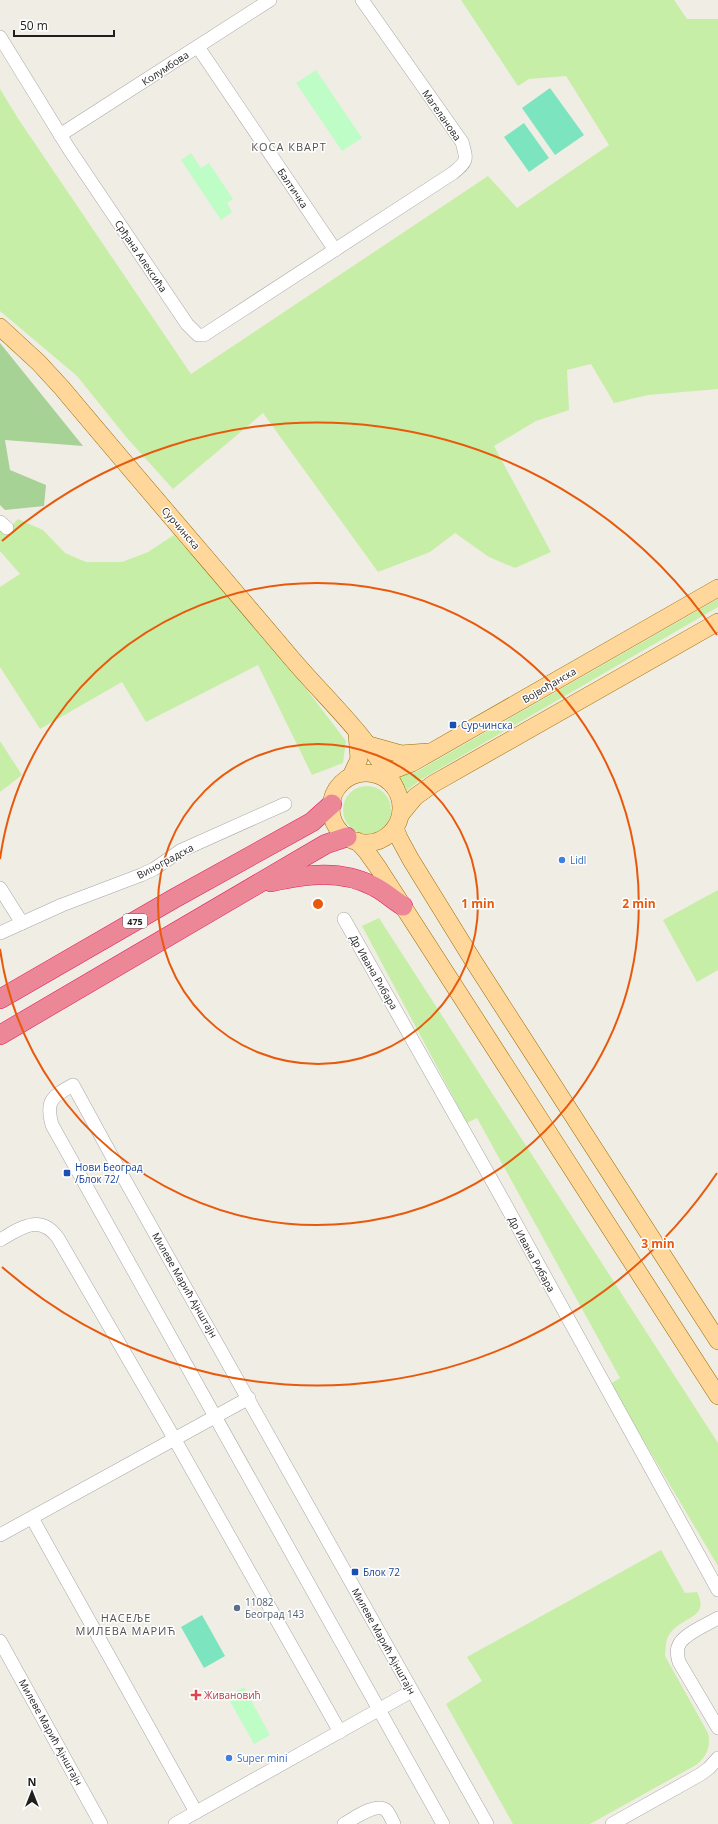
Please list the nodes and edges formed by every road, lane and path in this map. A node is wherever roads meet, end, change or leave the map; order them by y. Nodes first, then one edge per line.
1 (270, 0) edge
2 (362, 0) edge
3 (0, 37) edge
4 (198, 47) junction
5 (60, 135) junction
6 (335, 250) junction
7 (0, 327) edge
8 (718, 588) edge
9 (718, 622) edge
10 (357, 733) junction
11 (369, 745) junction
12 (433, 752) junction
13 (382, 773) junction
14 (351, 776) junction
15 (285, 804) dead end
16 (332, 804) junction
17 (398, 821) junction
18 (352, 839) junction
19 (256, 885) junction
20 (0, 888) edge
21 (403, 906) junction
22 (344, 919) dead end
23 (22, 923) junction
24 (0, 933) edge
25 (0, 999) edge
26 (0, 1035) edge
27 (0, 1240) edge
28 (718, 1341) edge
29 (718, 1396) edge
30 (249, 1398) junction
31 (215, 1418) junction
32 (175, 1440) junction
33 (32, 1518) junction
34 (0, 1535) edge
35 (718, 1590) edge
36 (718, 1618) edge
37 (0, 1641) edge
38 (412, 1691) junction
39 (379, 1710) junction
40 (718, 1728) edge
41 (340, 1732) junction
42 (718, 1758) edge
43 (196, 1812) junction
44 (101, 1824) edge
45 (175, 1824) edge
46 (344, 1824) edge
47 (394, 1824) edge
48 (443, 1824) edge
49 (487, 1824) edge
50 (612, 1824) edge

1 - 4 street, Колумбова
2 - 6 street, Магеланова
3 - 5 street, Срђана Алексића
4 - 5 street, Колумбова
4 - 6 street, Балтичка
5 - 6 street, Срђана Алексића
7 - 10 main road, Сурчинска
8 - 12 main road, Војвођанска
9 - 17 main road
10 - 11 main road, Сурчинска
10 - 14 main road
11 - 12 main road
11 - 13 main road, Сурчинска
12 - 13 main road, Војвођанска
13 - 14 main road
13 - 17 main road, Сурчинска
14 - 16 main road
15 - 23 street, Виноградска
16 - 18 main road
16 - 25 highway, 475
17 - 18 main road
17 - 28 main road
18 - 19 highway
18 - 21 main road
19 - 21 highway
19 - 26 highway
20 - 23 street
21 - 29 main road
22 - 35 street, Др Ивана Рибара
23 - 24 street, Виноградска
27 - 32 street
30 - 31 street
30 - 31 street, Милеве Марић Ајнштајн
30 - 38 street, Милеве Марић Ајнштајн
31 - 32 street
31 - 39 street, Милеве Марић Ајнштајн
32 - 33 street
32 - 41 street
33 - 34 street
33 - 43 street
36 - 40 street
37 - 44 street, Милеве Марић Ајнштајн
38 - 39 street
38 - 49 street, Милеве Марић Ајнштајн
39 - 41 street
39 - 48 street, Милеве Марић Ајнштајн
41 - 43 street
42 - 50 street
43 - 45 street
46 - 47 street

